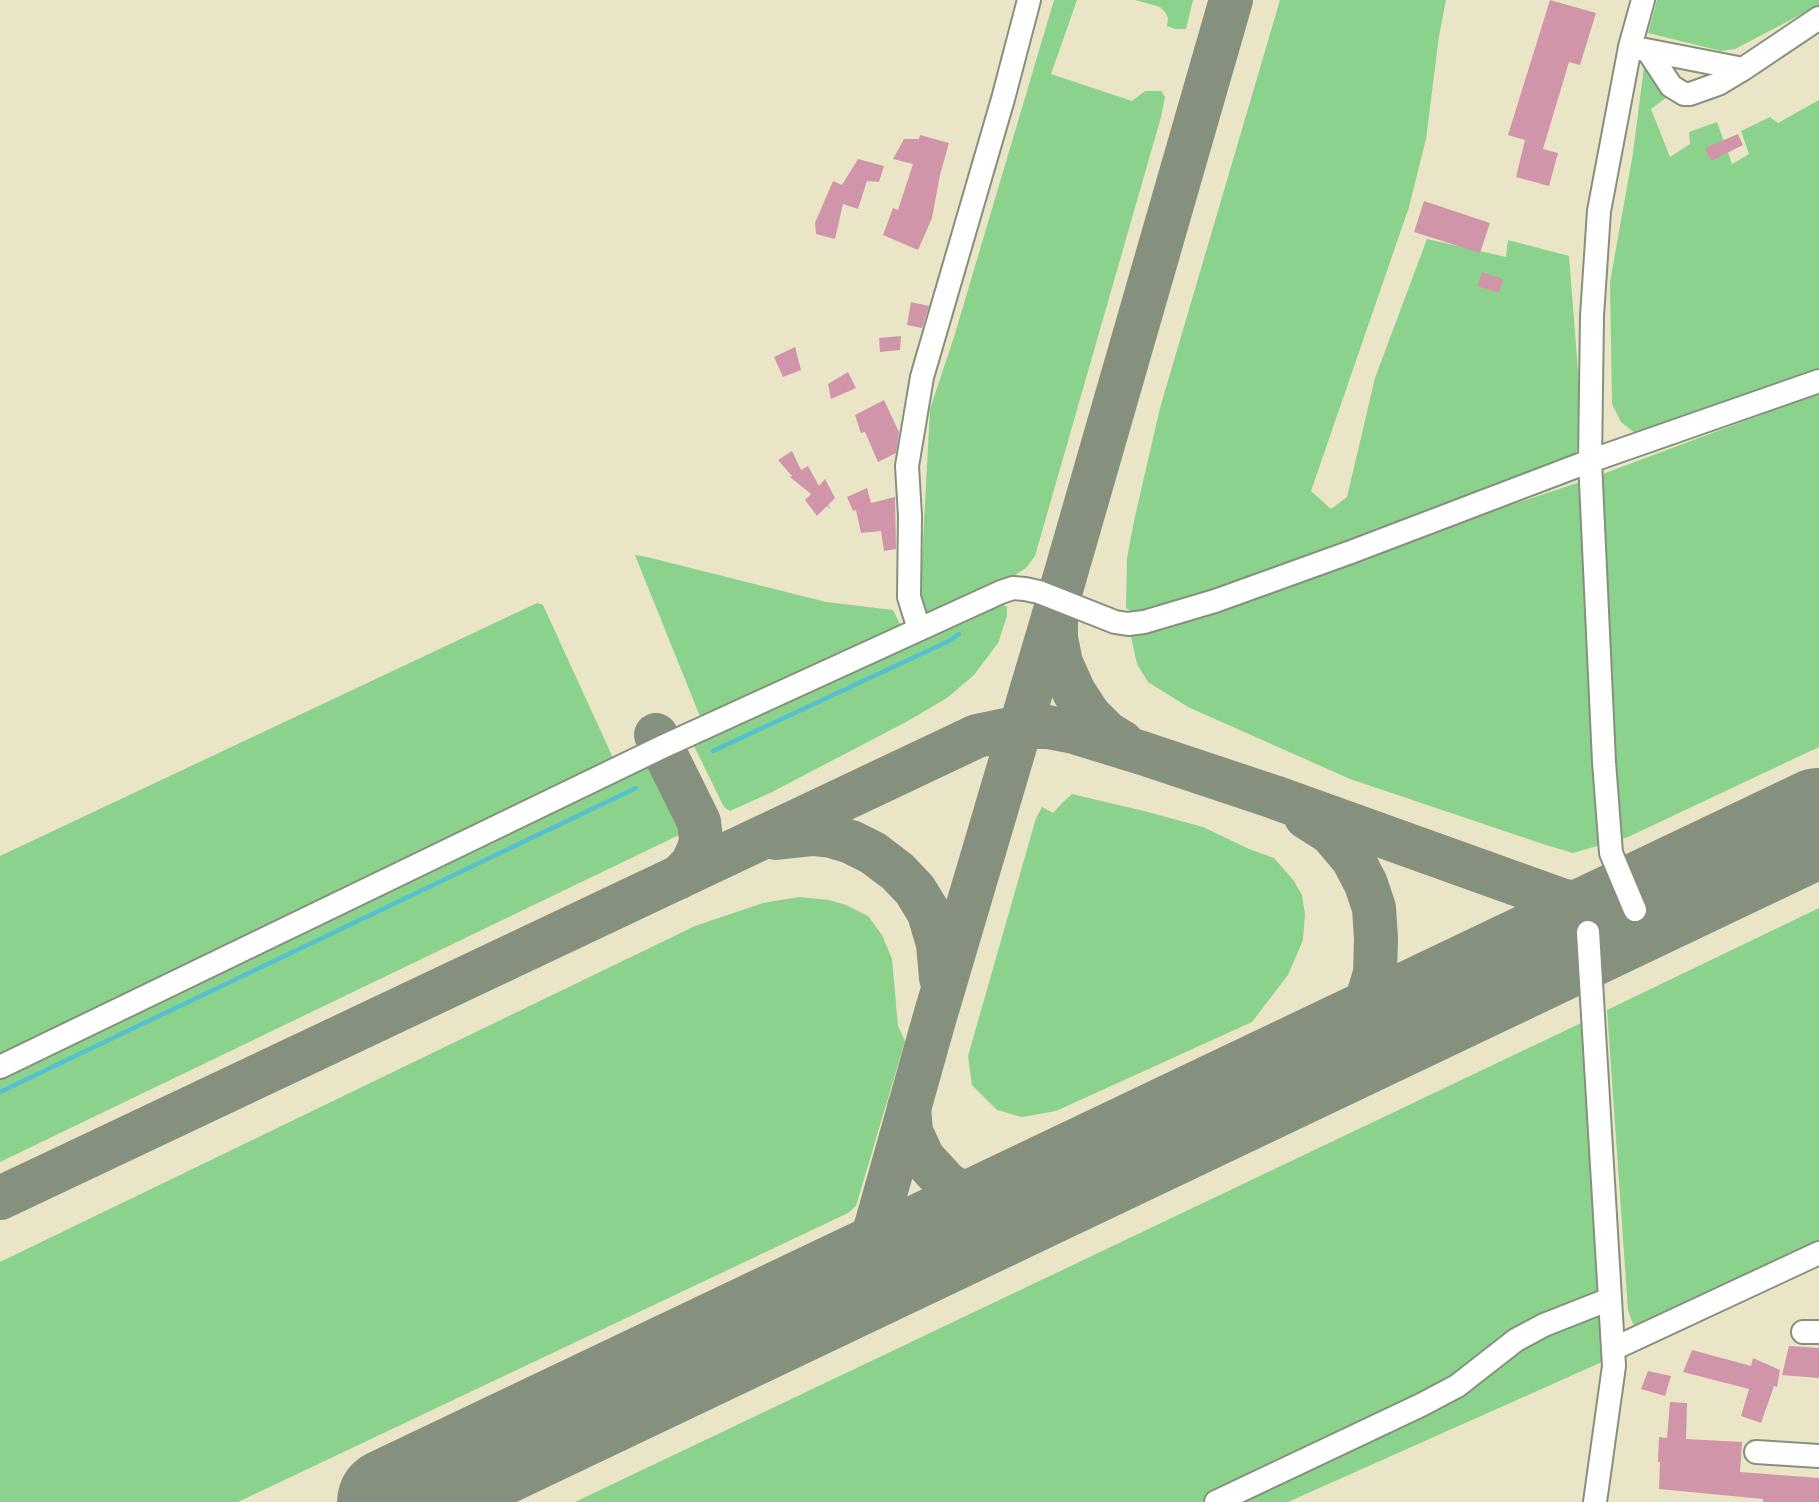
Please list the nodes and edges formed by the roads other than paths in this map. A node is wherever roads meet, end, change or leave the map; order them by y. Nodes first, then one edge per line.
1 (1029, 0) edge
2 (1643, 0) edge
3 (1819, 18) edge
4 (1639, 49) junction
5 (1743, 69) junction
6 (1819, 381) edge
7 (1590, 461) junction
8 (919, 629) junction
9 (1635, 910) dead end
10 (1588, 932) dead end
11 (0, 1067) edge
12 (1819, 1253) edge
13 (1610, 1299) junction
14 (1613, 1349) junction
15 (1756, 1452) dead end
16 (1819, 1456) edge
17 (1216, 1502) edge
18 (1595, 1502) edge

1 - 8 street
2 - 4 street
3 - 5 street
4 - 5 street
4 - 5 street
4 - 7 street
6 - 7 street
7 - 8 street
7 - 9 street
8 - 11 street
10 - 13 street
12 - 14 street
13 - 14 street
13 - 17 street
14 - 18 street
15 - 16 street

